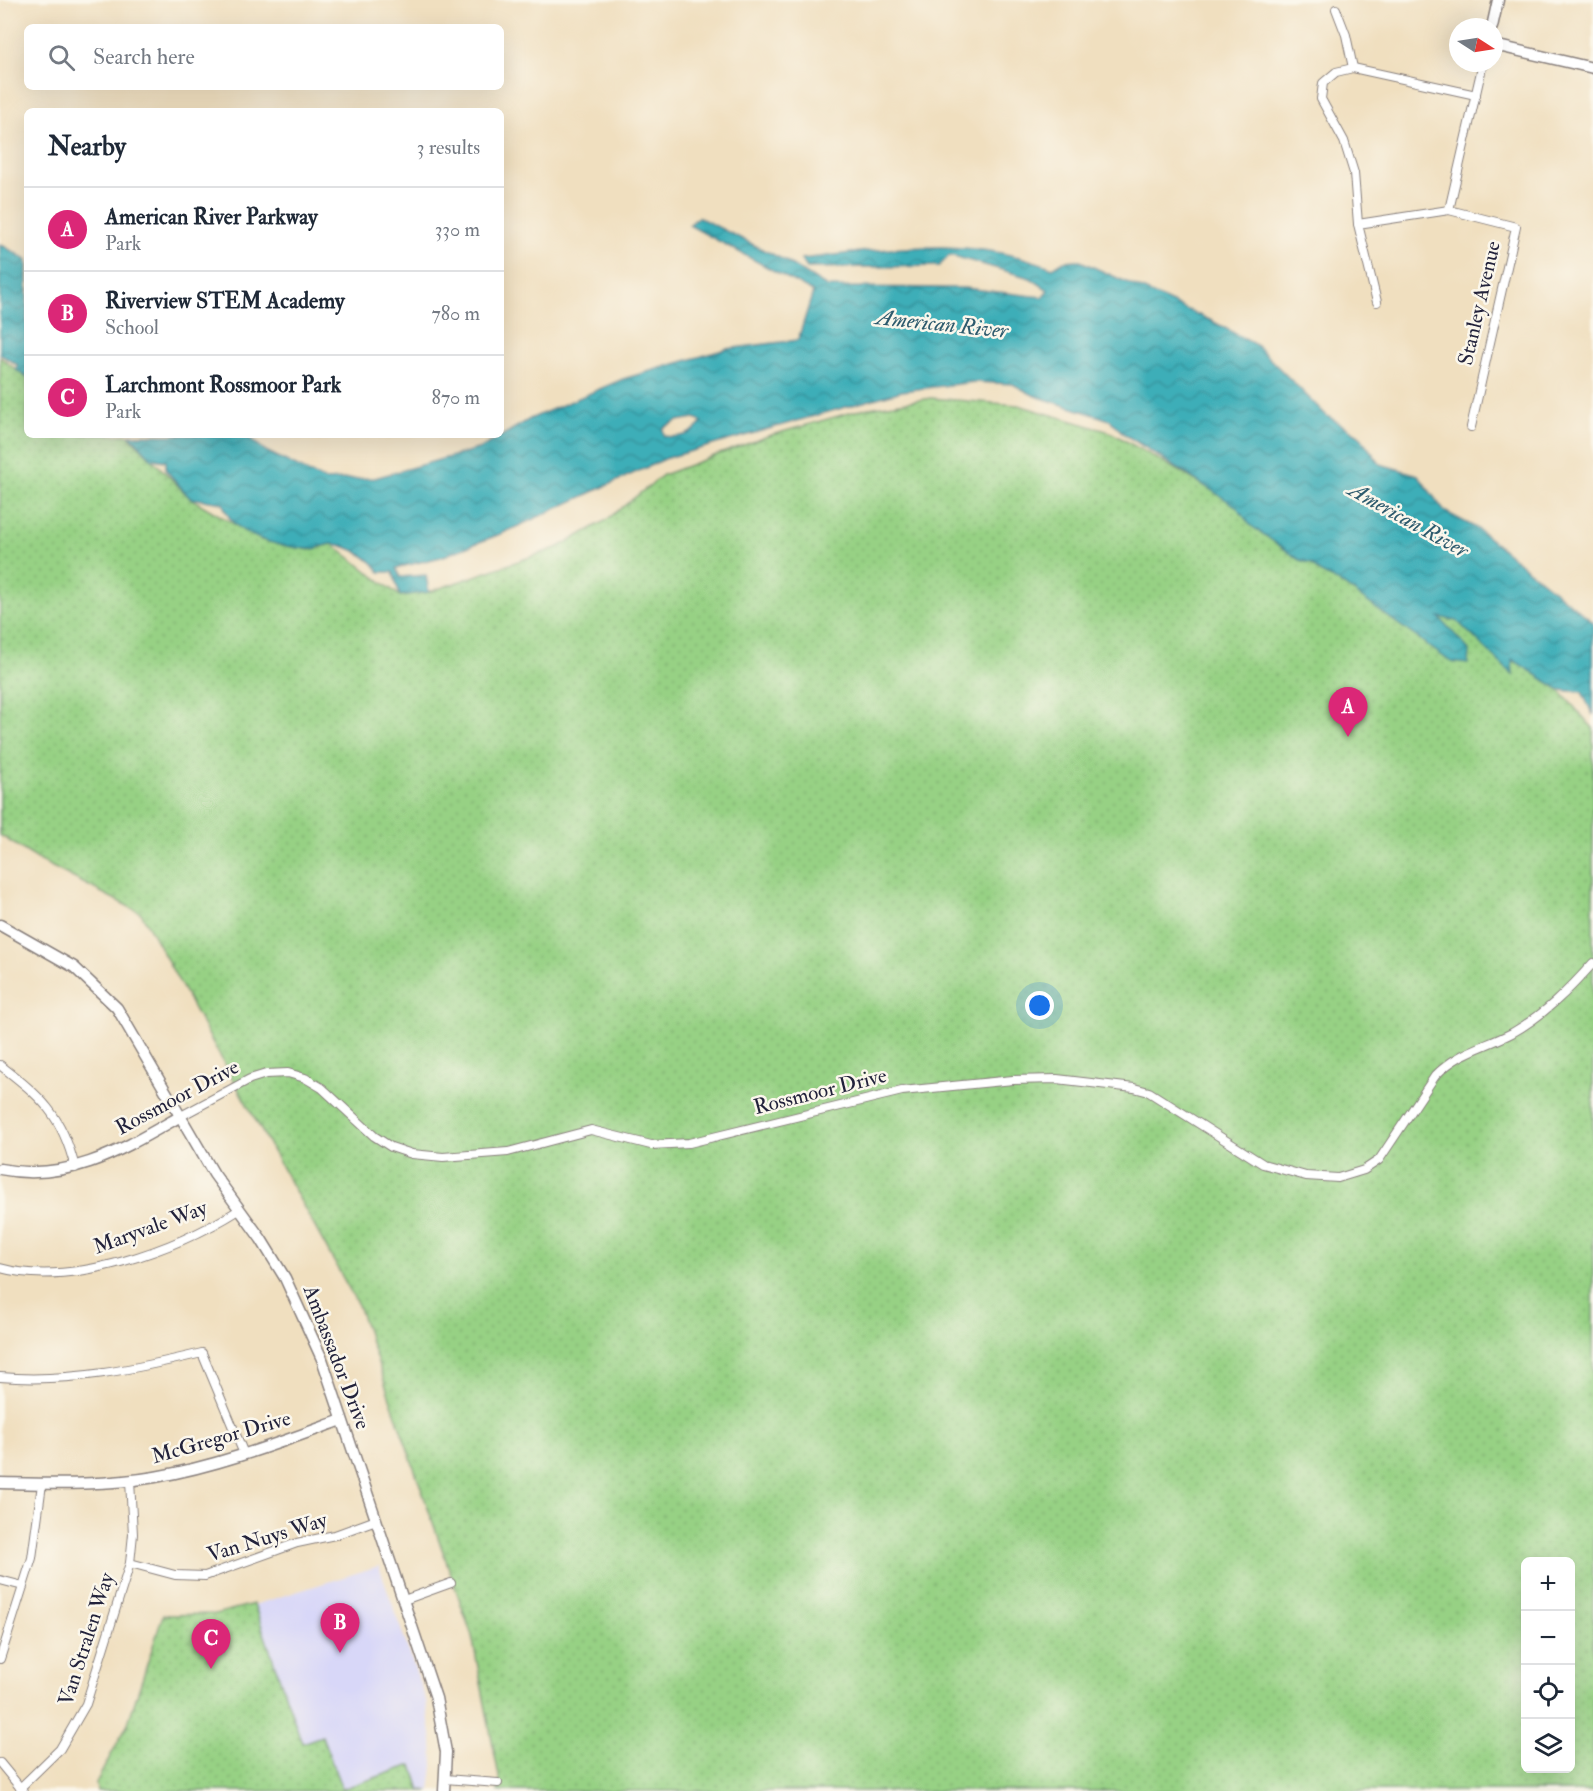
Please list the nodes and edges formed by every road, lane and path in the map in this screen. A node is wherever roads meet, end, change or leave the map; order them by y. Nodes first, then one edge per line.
1 (1498, 0) edge
2 (1336, 9) dead end
3 (1494, 18) edge
4 (1503, 47) edge
5 (1353, 68) junction
6 (1593, 68) edge
7 (1481, 72) edge
8 (1476, 94) junction
9 (1449, 210) junction
10 (1358, 224) junction
11 (1377, 302) dead end
12 (1471, 427) dead end
13 (0, 925) edge
14 (1593, 963) edge
15 (0, 1065) edge
16 (181, 1116) junction
17 (75, 1168) junction
18 (0, 1169) edge
19 (239, 1210) junction
20 (0, 1268) edge
21 (0, 1377) edge
22 (342, 1420) junction
23 (244, 1454) junction
24 (130, 1480) junction
25 (0, 1483) edge
26 (42, 1484) junction
27 (376, 1520) junction
28 (130, 1563) junction
29 (0, 1580) edge
30 (451, 1583) dead end
31 (24, 1586) junction
32 (404, 1600) junction
33 (0, 1659) edge
34 (0, 1763) edge
35 (445, 1779) junction
36 (498, 1783) dead end
37 (22, 1789) edge
38 (444, 1791) edge

1 - 3 street
2 - 5 street
4 - 6 street
5 - 8 street
5 - 10 street
7 - 8 street
8 - 9 street
9 - 10 street
9 - 12 street, Stanley Avenue
10 - 11 street
13 - 16 street, Ambassador Drive
14 - 16 street, Rossmoor Drive
15 - 17 street
16 - 17 street, Rossmoor Drive
16 - 19 street, Ambassador Drive
17 - 18 street, Rossmoor Drive
19 - 20 street, Maryvale Way
19 - 22 street, Ambassador Drive
21 - 23 street
22 - 23 street, McGregor Drive
22 - 27 street, Ambassador Drive
23 - 24 street, McGregor Drive
24 - 26 street, McGregor Drive
24 - 28 street, Van Stralen Way
25 - 26 street, McGregor Drive
26 - 31 street
27 - 28 street, Van Nuys Way
27 - 32 street, Ambassador Drive
28 - 37 street, Van Stralen Way
29 - 31 street
30 - 32 street
31 - 33 street
32 - 35 street, Ambassador Drive
34 - 37 street
35 - 36 street
35 - 38 street, Ambassador Drive

